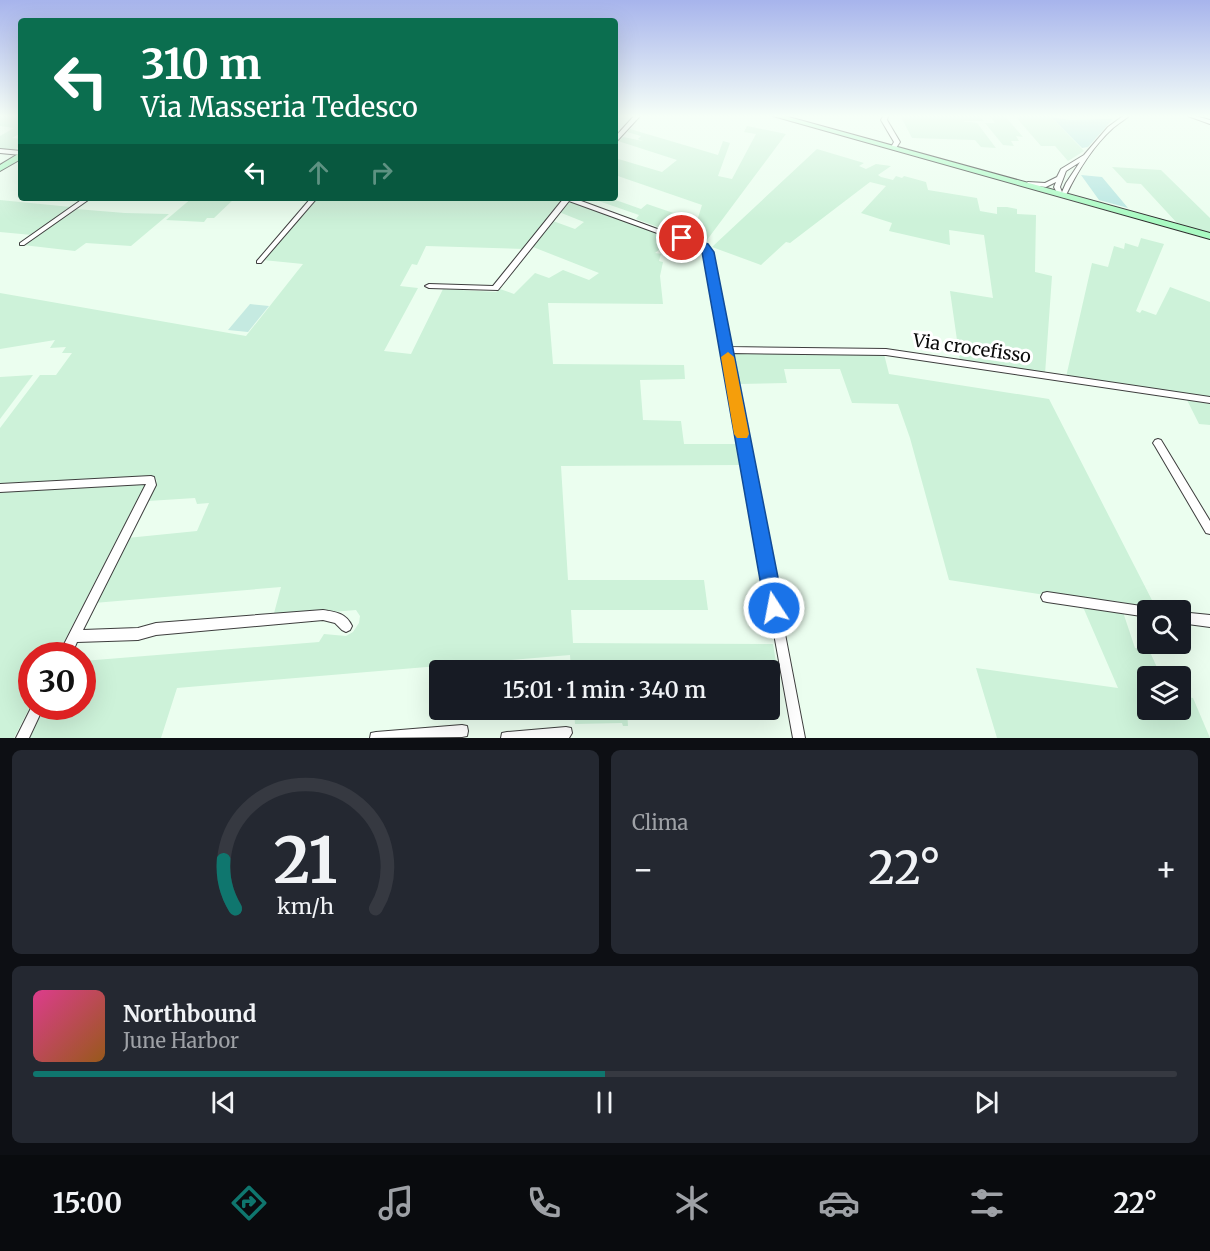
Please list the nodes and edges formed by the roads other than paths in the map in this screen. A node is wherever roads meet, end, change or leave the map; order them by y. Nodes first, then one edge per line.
1 (906, 150) edge
2 (1091, 150) edge
3 (0, 151) edge
4 (18, 154) edge
5 (18, 156) edge
6 (1086, 156) junction
7 (0, 169) edge
8 (1058, 179) junction
9 (1028, 184) junction
10 (1062, 193) junction
11 (84, 201) edge
12 (311, 201) edge
13 (565, 201) edge
14 (576, 201) edge
15 (1210, 236) edge
16 (22, 244) dead end
17 (259, 262) dead end
18 (429, 286) dead end
19 (726, 350) junction
20 (1210, 400) edge
21 (1158, 442) dead end
22 (0, 488) edge
23 (1210, 530) edge
24 (1047, 597) dead end
25 (1137, 610) edge
26 (1191, 618) edge
27 (1210, 621) edge
28 (346, 626) dead end
29 (73, 637) junction
30 (71, 642) edge
31 (31, 720) edge
32 (462, 730) dead end
33 (566, 733) dead end
34 (22, 738) edge
35 (376, 738) edge
36 (507, 738) edge
37 (799, 738) edge

1 - 9 street
2 - 6 street
3 - 4 street
5 - 7 street
6 - 8 street
6 - 10 street
8 - 9 street
8 - 10 street
9 - 10 street
10 - 15 street
11 - 16 street
12 - 17 street
13 - 18 street
14 - 19 street
19 - 20 street, Via crocefisso
19 - 37 street
21 - 23 street
22 - 29 street
24 - 25 street
26 - 27 street
28 - 29 street
29 - 30 street
31 - 34 street
32 - 35 street
33 - 36 street

